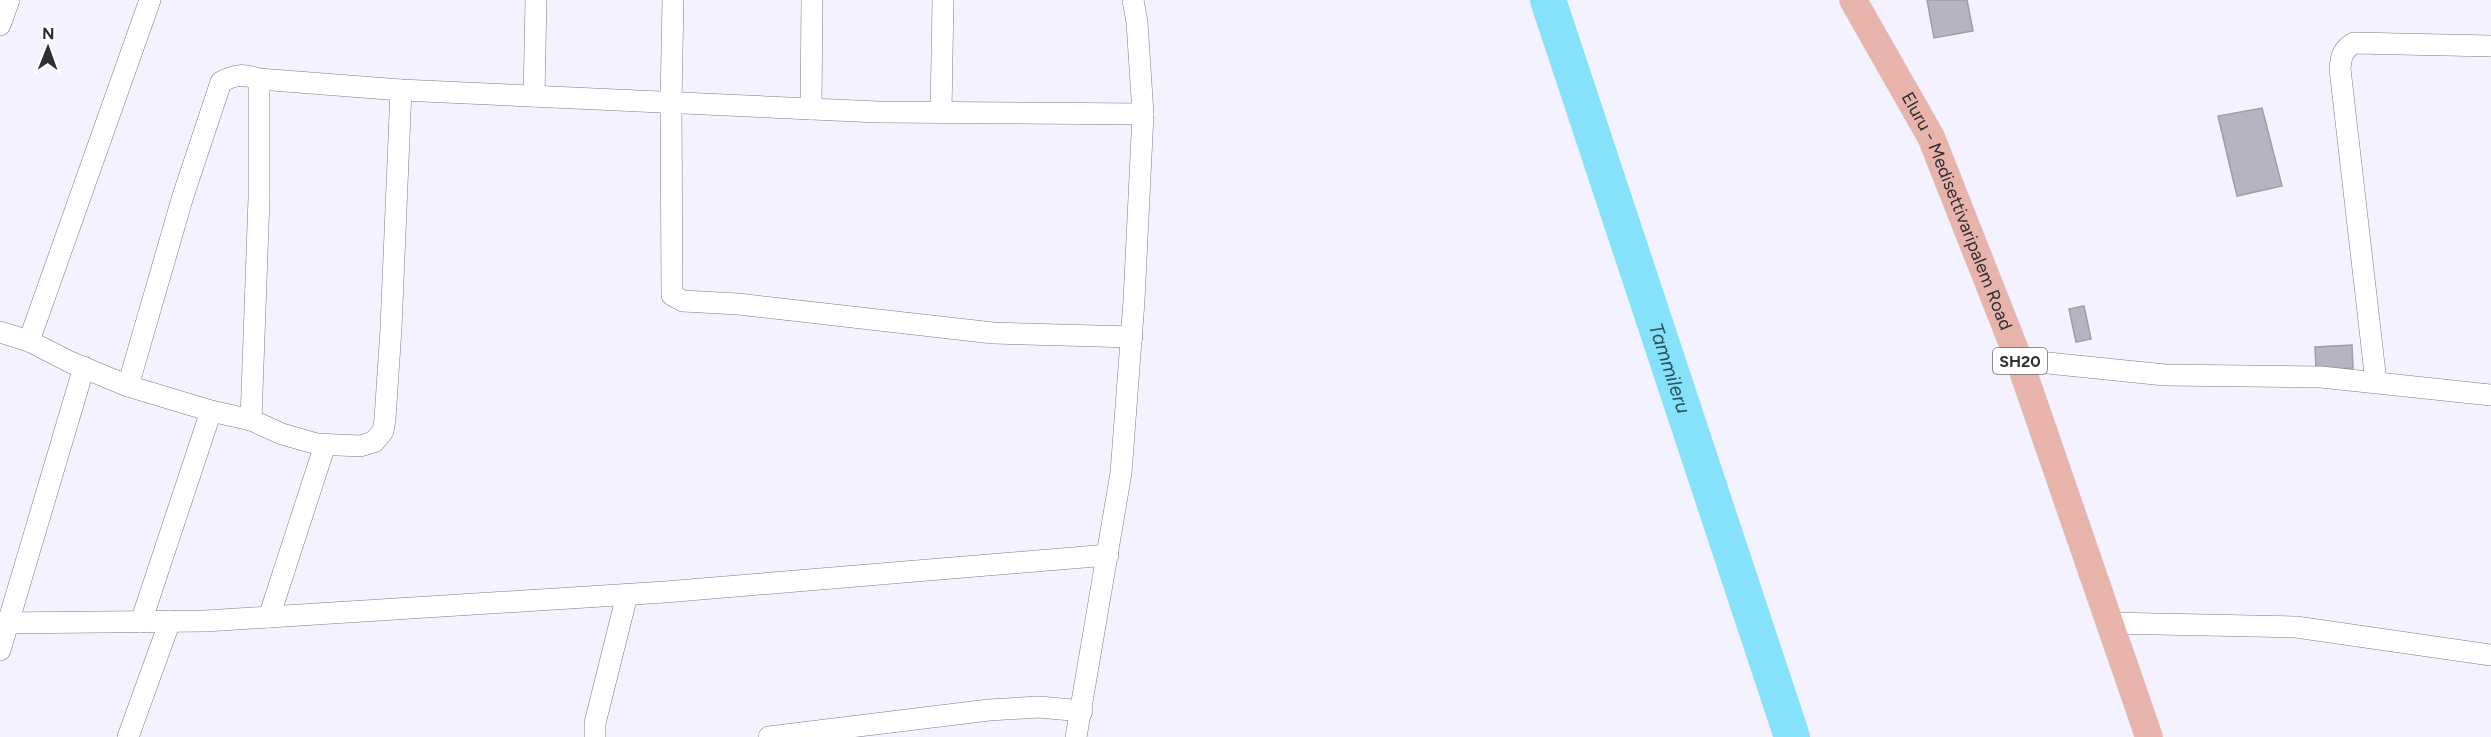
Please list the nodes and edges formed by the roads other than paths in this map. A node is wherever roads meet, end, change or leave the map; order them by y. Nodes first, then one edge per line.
1 (9, 0) edge
2 (150, 0) edge
3 (536, 0) edge
4 (673, 0) edge
5 (812, 0) edge
6 (943, 0) edge
7 (1132, 0) edge
8 (1853, 0) edge
9 (0, 26) edge
10 (2491, 46) edge
11 (259, 79) junction
12 (400, 90) junction
13 (534, 96) junction
14 (671, 102) junction
15 (811, 109) junction
16 (941, 112) junction
17 (1143, 114) junction
18 (0, 332) edge
19 (1132, 338) junction
20 (29, 340) junction
21 (2019, 360) junction
22 (84, 368) junction
23 (2376, 382) junction
24 (128, 386) junction
25 (2491, 395) edge
26 (211, 411) junction
27 (251, 420) junction
28 (325, 446) junction
29 (1108, 555) junction
30 (627, 595) junction
31 (269, 617) junction
32 (170, 621) junction
33 (141, 622) junction
34 (5, 623) edge
35 (2109, 623) junction
36 (0, 650) edge
37 (2491, 655) edge
38 (1082, 711) junction
39 (890, 730) edge
40 (128, 737) edge
41 (595, 737) edge
42 (769, 737) edge
43 (1076, 737) edge
44 (2149, 737) edge

1 - 9 street
2 - 20 street
3 - 13 street
4 - 14 street
5 - 15 street
6 - 16 street
7 - 17 street
8 - 21 main road, Eluru - Medisettivaripalem Road / SH20
10 - 23 street
11 - 12 street
11 - 24 street
11 - 27 street
12 - 13 street
12 - 28 street
13 - 14 street
14 - 15 street
14 - 19 street
15 - 16 street
16 - 17 street
17 - 19 street
18 - 20 street
19 - 29 street
20 - 22 street
21 - 23 street
21 - 35 main road, Eluru - Medisettivaripalem Road / SH20
22 - 24 street
22 - 34 street
23 - 25 street
24 - 26 street
26 - 27 street
26 - 33 street
27 - 28 street
28 - 31 street
29 - 30 street
29 - 38 street
30 - 31 street
30 - 41 street
31 - 32 street
32 - 33 street
32 - 40 street
33 - 34 street
34 - 36 street
35 - 37 street
35 - 44 main road, Eluru - Medisettivaripalem Road / SH20
38 - 39 street
38 - 43 street
39 - 42 street

